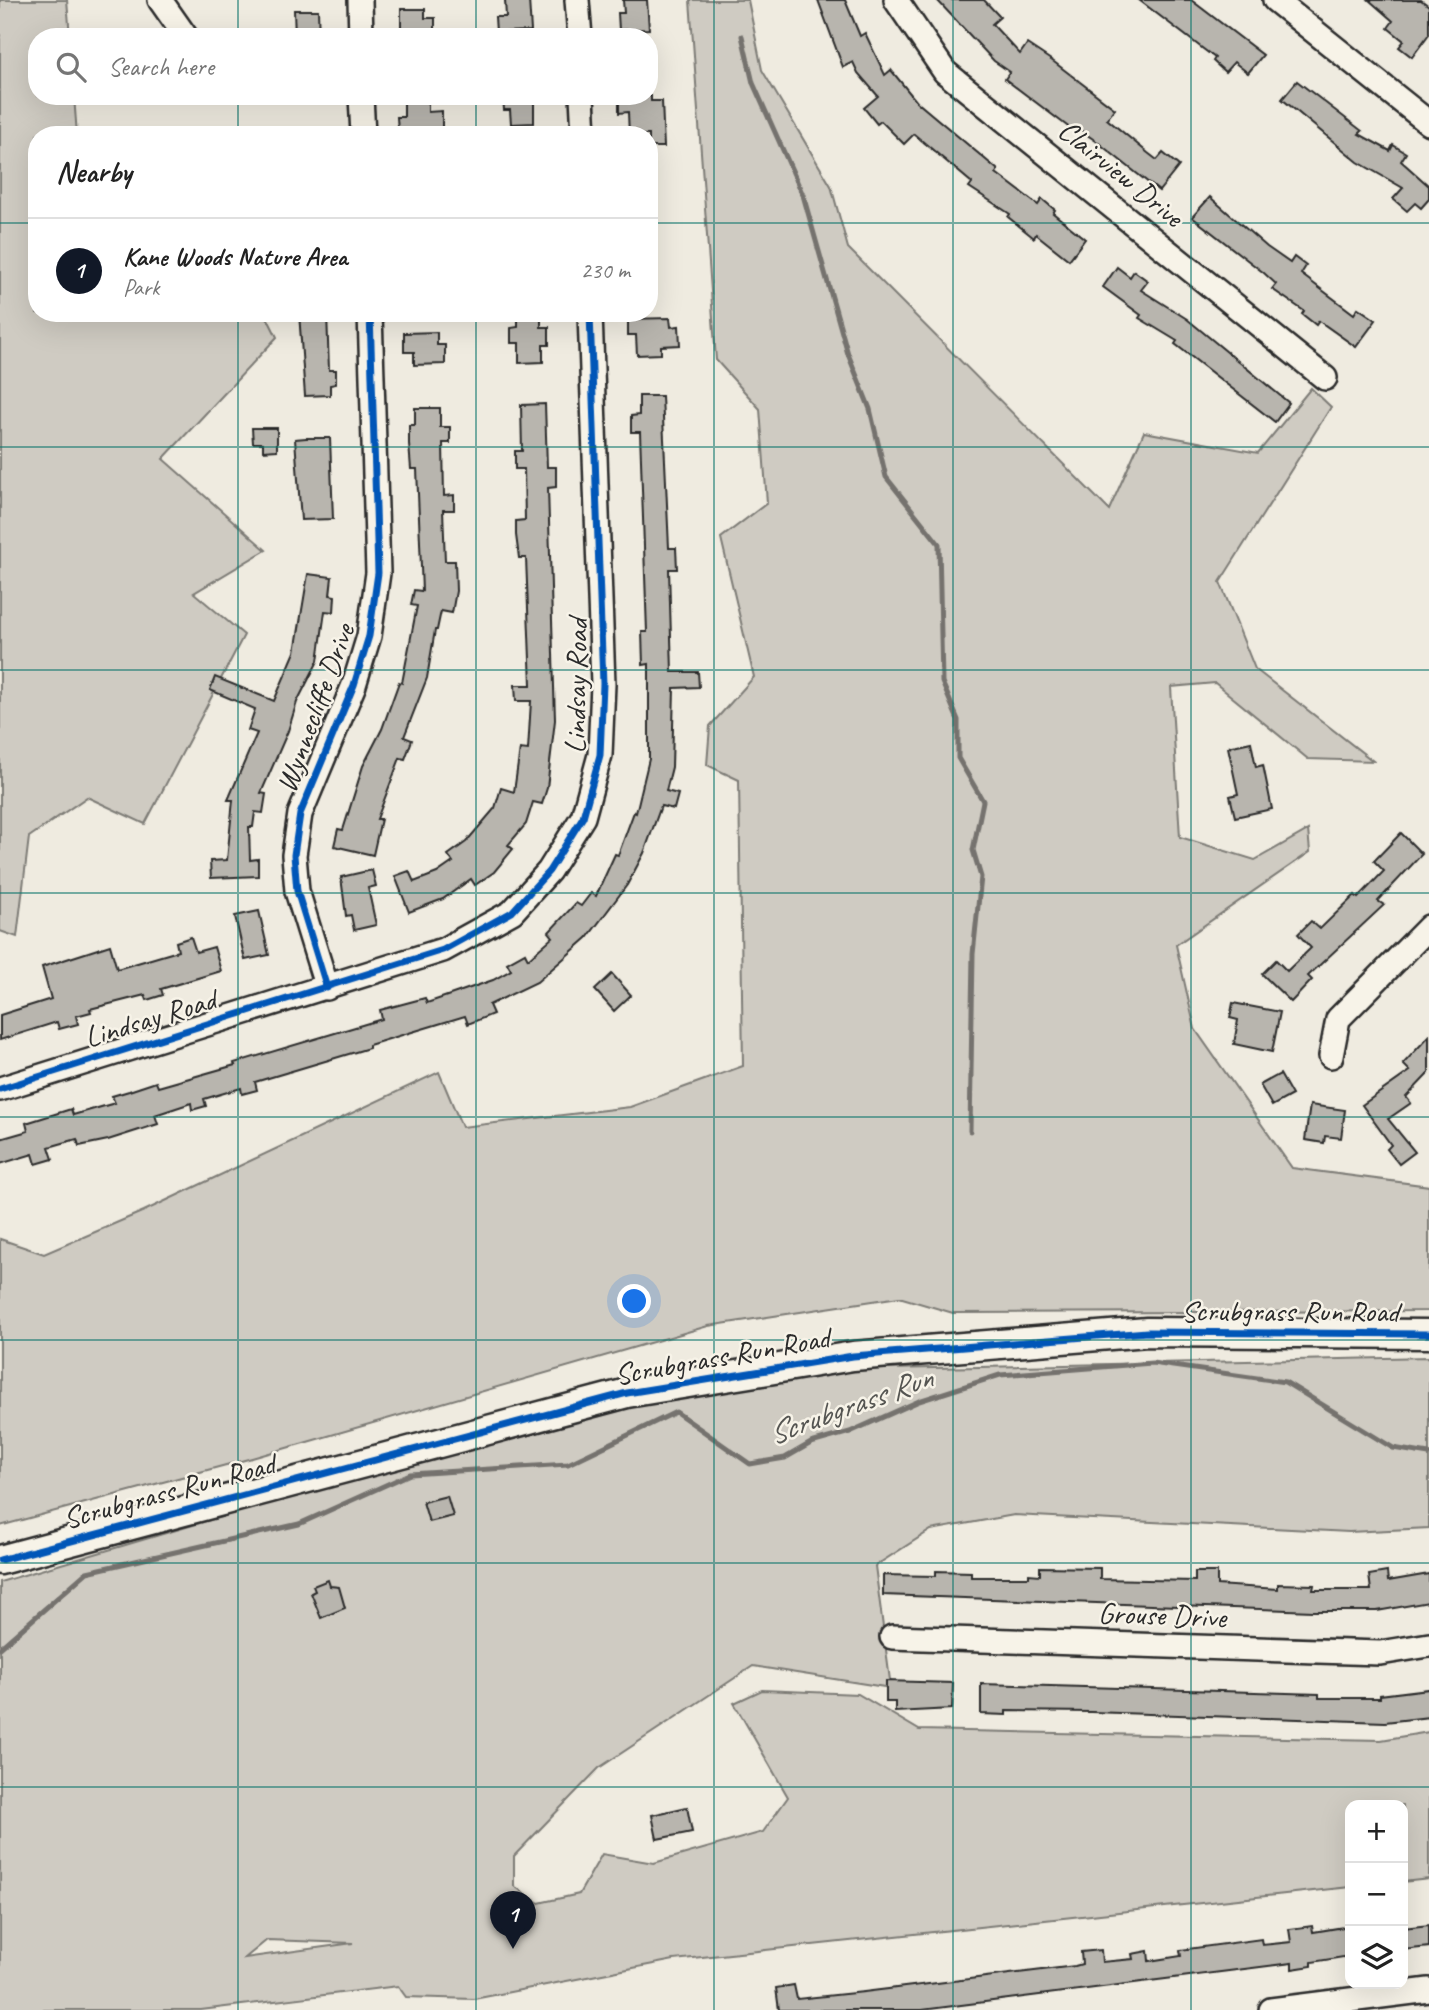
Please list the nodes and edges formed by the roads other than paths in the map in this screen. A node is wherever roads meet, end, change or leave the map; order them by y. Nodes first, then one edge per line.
1 (160, 0) edge
2 (360, 0) edge
3 (577, 0) edge
4 (896, 0) edge
5 (1287, 4) edge
6 (180, 28) edge
7 (361, 28) edge
8 (579, 28) edge
9 (361, 105) edge
10 (582, 105) edge
11 (1429, 123) edge
12 (363, 126) edge
13 (584, 126) edge
14 (370, 322) edge
15 (590, 322) edge
16 (1325, 378) dead end
17 (1429, 927) edge
18 (327, 988) junction
19 (1331, 1056) dead end
20 (0, 1089) edge
21 (1429, 1334) edge
22 (0, 1560) edge
23 (892, 1637) dead end
24 (1429, 1645) edge
25 (1429, 1990) edge
26 (1271, 2010) edge

1 - 6 street
2 - 7 street
3 - 8 street
4 - 16 street, Clairview Drive
5 - 11 street
9 - 12 street
10 - 13 street
14 - 18 street, Wynnecliffe Drive
15 - 18 street, Lindsay Road
17 - 19 street
18 - 20 street, Lindsay Road
21 - 22 street, Scrubgrass Run Road
23 - 24 street, Grouse Drive
25 - 26 street

